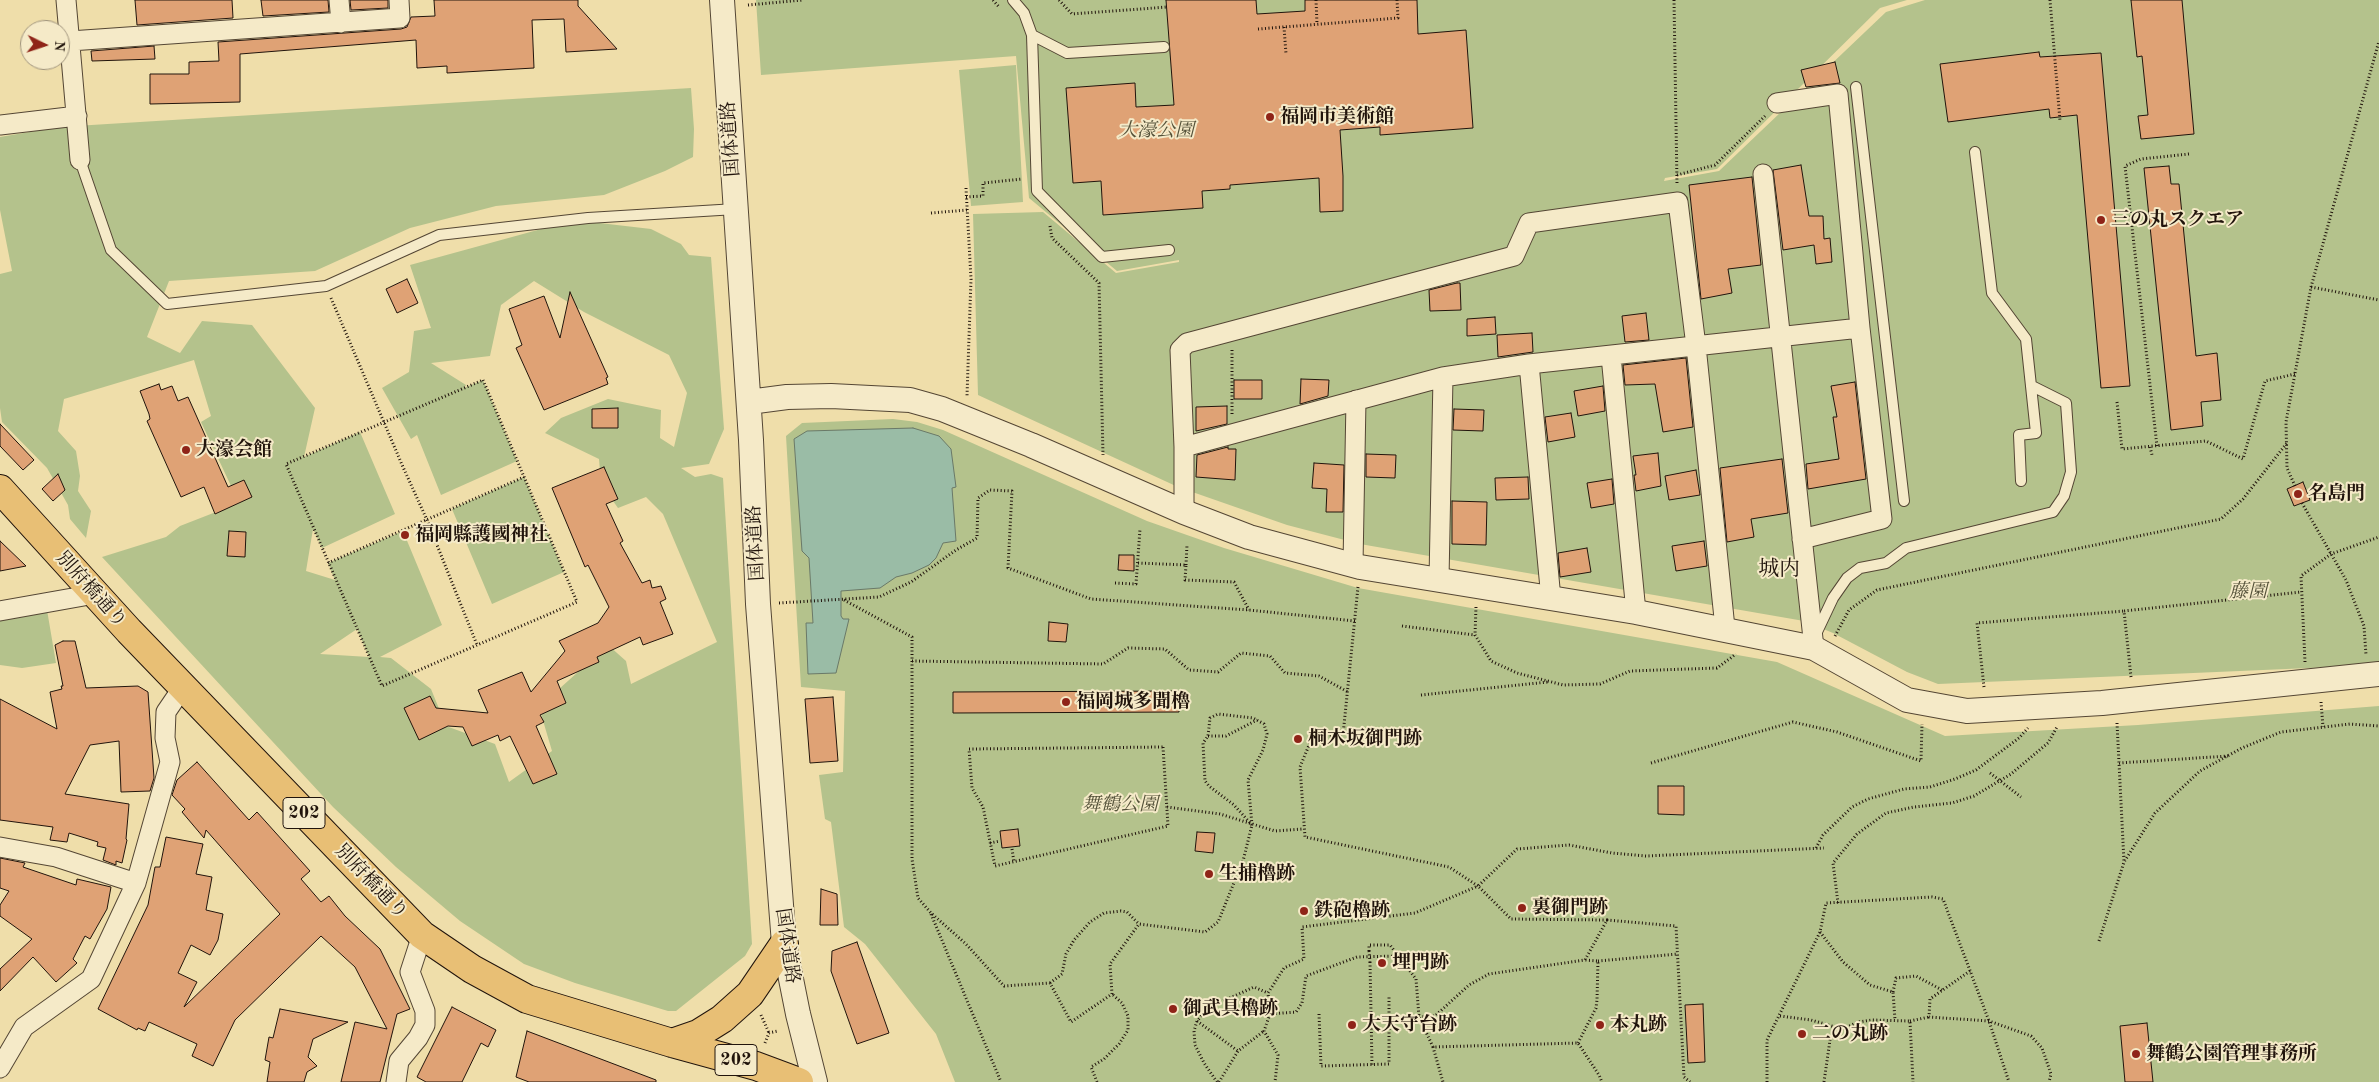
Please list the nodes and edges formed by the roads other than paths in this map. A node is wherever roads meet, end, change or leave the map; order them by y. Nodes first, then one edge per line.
1 (66, 0) edge
2 (339, 0) edge
3 (399, 0) edge
4 (722, 0) edge
5 (1013, 0) edge
6 (68, 20) edge
7 (340, 22) junction
8 (1032, 35) junction
9 (70, 41) joint
10 (1164, 47) dead end
11 (1856, 87) dead end
12 (1777, 103) road end
13 (77, 116) junction
14 (0, 125) edge
15 (1976, 152) dead end
16 (80, 160) joint
17 (1763, 174) dead end
18 (736, 209) junction
19 (1169, 250) dead end
20 (1860, 328) junction
21 (1780, 337) junction
22 (1696, 346) junction
23 (1611, 356) junction
24 (1529, 364) junction
25 (1443, 377) junction
26 (2032, 386) junction
27 (1356, 400) junction
28 (749, 402) junction
29 (1184, 447) junction
30 (2021, 481) dead end
31 (0, 489) edge
32 (1904, 501) dead end
33 (1184, 512) junction
34 (1802, 539) junction
35 (1357, 565) junction
36 (1439, 580) junction
37 (95, 594) junction
38 (1551, 599) junction
39 (0, 612) edge
40 (1636, 612) junction
41 (1726, 628) junction
42 (1824, 643) junction
43 (2374, 674) edge
44 (184, 687) junction
45 (0, 847) edge
46 (136, 883) junction
47 (422, 935) junction
48 (784, 944) junction
49 (672, 1043) junction
50 (0, 1068) edge
51 (396, 1082) edge
52 (799, 1082) edge
53 (815, 1082) edge

1 - 6 street
2 - 7 street
3 - 7 street
4 - 18 street, 国体道路
5 - 8 lane
7 - 9 street
8 - 10 lane
8 - 19 lane
9 - 13 street
11 - 32 lane
12 - 20 street
13 - 14 street
13 - 16 street
15 - 26 lane
16 - 18 lane
17 - 21 street
18 - 28 street, 国体道路
20 - 21 street
20 - 34 street
21 - 22 street
21 - 34 street
22 - 23 street
22 - 29 street
22 - 41 street
23 - 24 street
23 - 40 street
24 - 25 street
24 - 38 street
25 - 27 street
25 - 36 street
26 - 30 lane
26 - 42 lane
27 - 29 street
27 - 35 street
28 - 33 street
28 - 48 street, 国体道路
29 - 33 street
31 - 37 highway, 別府橋通り / 202
33 - 35 street
34 - 42 street
35 - 36 street
36 - 38 street
37 - 39 street
37 - 44 highway, 別府橋通り / 202
38 - 40 street
40 - 41 street
41 - 42 street
42 - 43 street
44 - 46 street
44 - 47 highway, 別府橋通り / 202
45 - 46 street
46 - 50 street
47 - 49 highway, 別府橋通り / 202
47 - 51 street
48 - 49 highway
48 - 53 street, 国体道路
49 - 52 highway, 別府橋通り / 202

